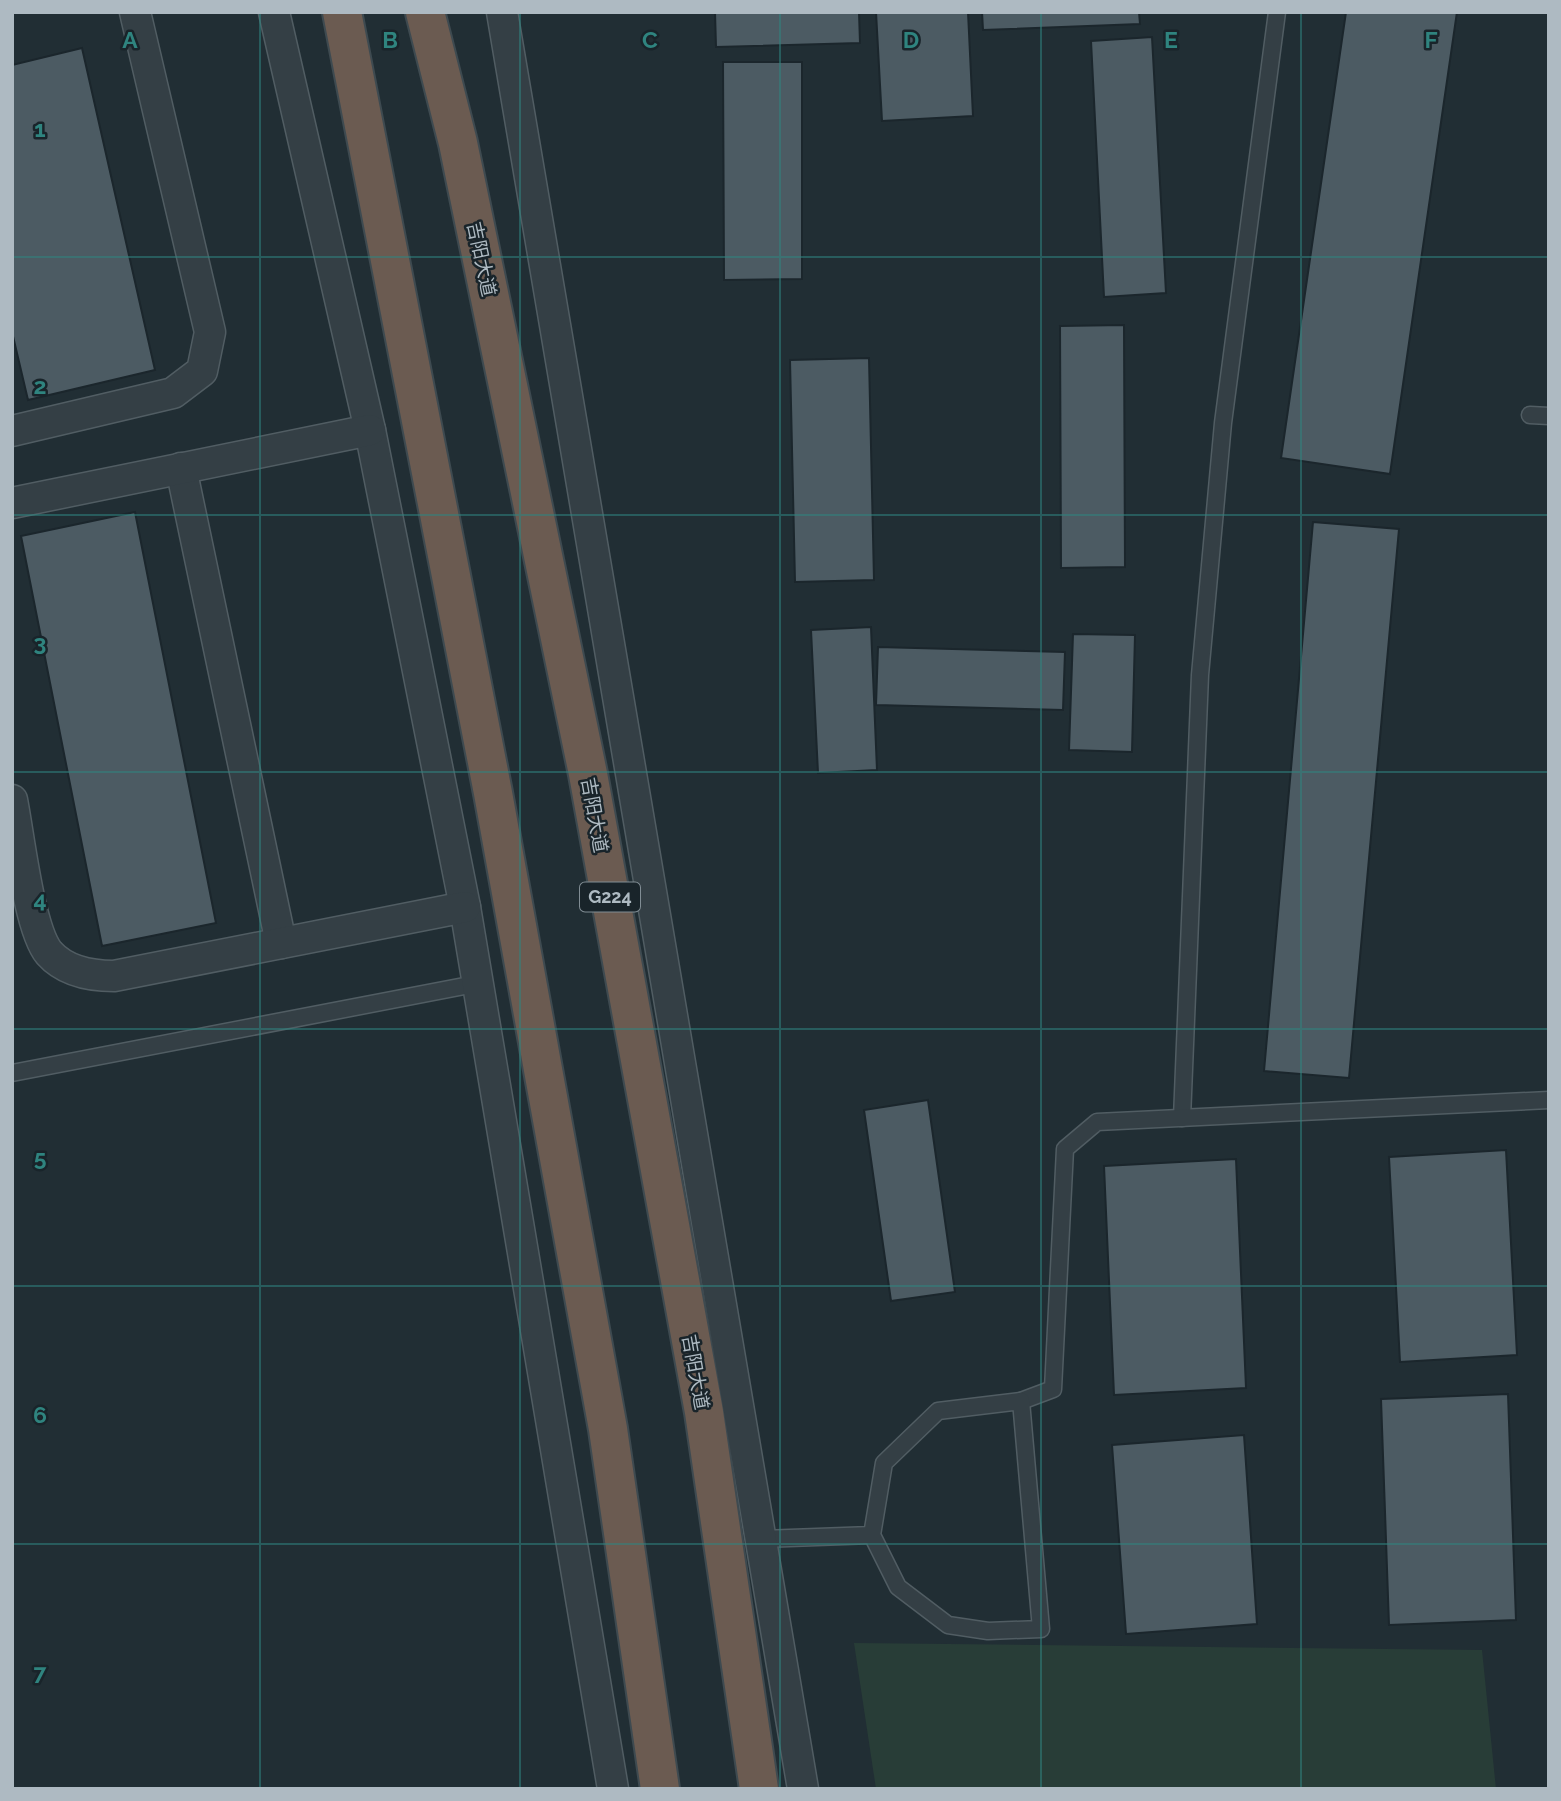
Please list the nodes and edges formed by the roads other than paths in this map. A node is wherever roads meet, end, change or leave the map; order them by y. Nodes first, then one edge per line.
1 (135, 12) edge
2 (274, 12) edge
3 (342, 12) edge
4 (425, 12) edge
5 (502, 12) edge
6 (1277, 12) edge
7 (1530, 415) dead end
8 (1549, 415) edge
9 (370, 430) junction
10 (12, 431) edge
11 (181, 468) junction
12 (12, 503) edge
13 (12, 800) edge
14 (466, 906) junction
15 (282, 943) junction
16 (480, 983) junction
17 (12, 1073) edge
18 (1549, 1100) edge
19 (1182, 1118) junction
20 (1021, 1401) junction
21 (872, 1535) junction
22 (761, 1539) junction
23 (612, 1789) edge
24 (660, 1789) edge
25 (759, 1789) edge
26 (803, 1789) edge

1 - 10 street
2 - 9 street
3 - 24 highway
4 - 25 highway, 吉阳大道 / G224
5 - 22 street
6 - 19 lane
7 - 8 lane
9 - 11 street
9 - 14 street
11 - 12 street
11 - 15 street
13 - 15 street
14 - 15 street
14 - 16 street
16 - 17 lane
16 - 23 street
18 - 19 lane
19 - 20 lane
20 - 21 lane
20 - 21 lane
21 - 22 lane
22 - 26 street

